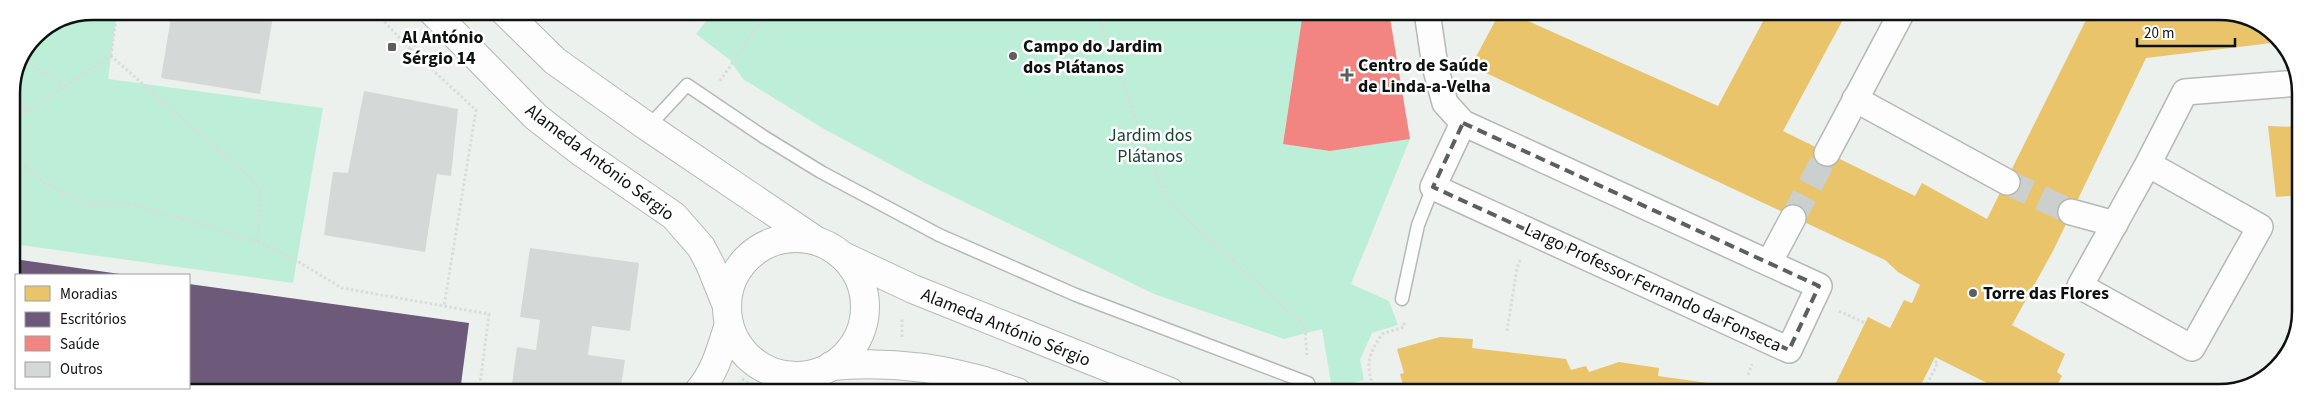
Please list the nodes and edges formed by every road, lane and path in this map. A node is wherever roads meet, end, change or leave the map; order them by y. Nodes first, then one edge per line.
1 (116, 20) edge
2 (383, 20) edge
3 (433, 20) edge
4 (440, 20) edge
5 (513, 20) edge
6 (762, 20) edge
7 (1099, 20) edge
8 (1428, 20) edge
9 (1898, 20) edge
10 (411, 50) junction
11 (111, 56) junction
12 (28, 62) edge
13 (2291, 84) edge
14 (66, 86) junction
15 (707, 99) junction
16 (1855, 99) junction
17 (20, 102) edge
18 (27, 110) junction
19 (20, 116) edge
20 (1463, 123) junction
21 (648, 127) junction
22 (1827, 153) tunnel mouth
23 (20, 162) edge
24 (2148, 164) junction
25 (2007, 182) tunnel mouth
26 (1433, 187) junction
27 (2071, 212) tunnel mouth
28 (1793, 218) tunnel mouth
29 (2115, 224) junction
30 (1533, 232) junction
31 (815, 240) junction
32 (258, 242) junction
33 (845, 257) junction
34 (1769, 263) junction
35 (913, 289) junction
36 (1402, 300) dead end
37 (444, 306) junction
38 (728, 315) junction
39 (1507, 331) dead end
40 (1382, 334) dead end
41 (1934, 361) dead end
42 (901, 366) junction
43 (824, 369) junction
44 (480, 384) edge
45 (705, 384) edge
46 (801, 384) edge
47 (992, 384) edge
48 (1150, 384) edge
49 (1300, 384) edge
50 (1310, 384) edge
51 (1372, 384) edge
52 (1927, 384) edge

1 - 11 path
2 - 10 path
3 - 10 path
4 - 38 street, Alameda António Sérgio
5 - 21 street
6 - 15 path
7 - 50 path
8 - 20 street, Largo Professor Fernando da Fonseca
9 - 16 street
10 - 37 path
11 - 14 path
11 - 32 path
12 - 14 path
13 - 24 street
14 - 18 path
15 - 21 lane
15 - 49 lane
16 - 22 street
16 - 25 street
17 - 18 path
18 - 19 path
20 - 26 street
20 - 34 street, Largo Professor Fernando da Fonseca
21 - 31 street
23 - 32 path
24 - 29 street
24 - 29 street
26 - 30 street, Largo Professor Fernando da Fonseca
26 - 36 lane
27 - 29 street
28 - 34 street
30 - 34 street, Largo Professor Fernando da Fonseca
30 - 39 path
31 - 33 street
31 - 38 street
32 - 37 path
33 - 35 street, Alameda António Sérgio
33 - 43 street
35 - 42 path
35 - 48 street, Alameda António Sérgio
37 - 44 path
38 - 43 street
38 - 45 street
40 - 51 path
41 - 52 path
42 - 43 street
42 - 47 street
43 - 46 street

